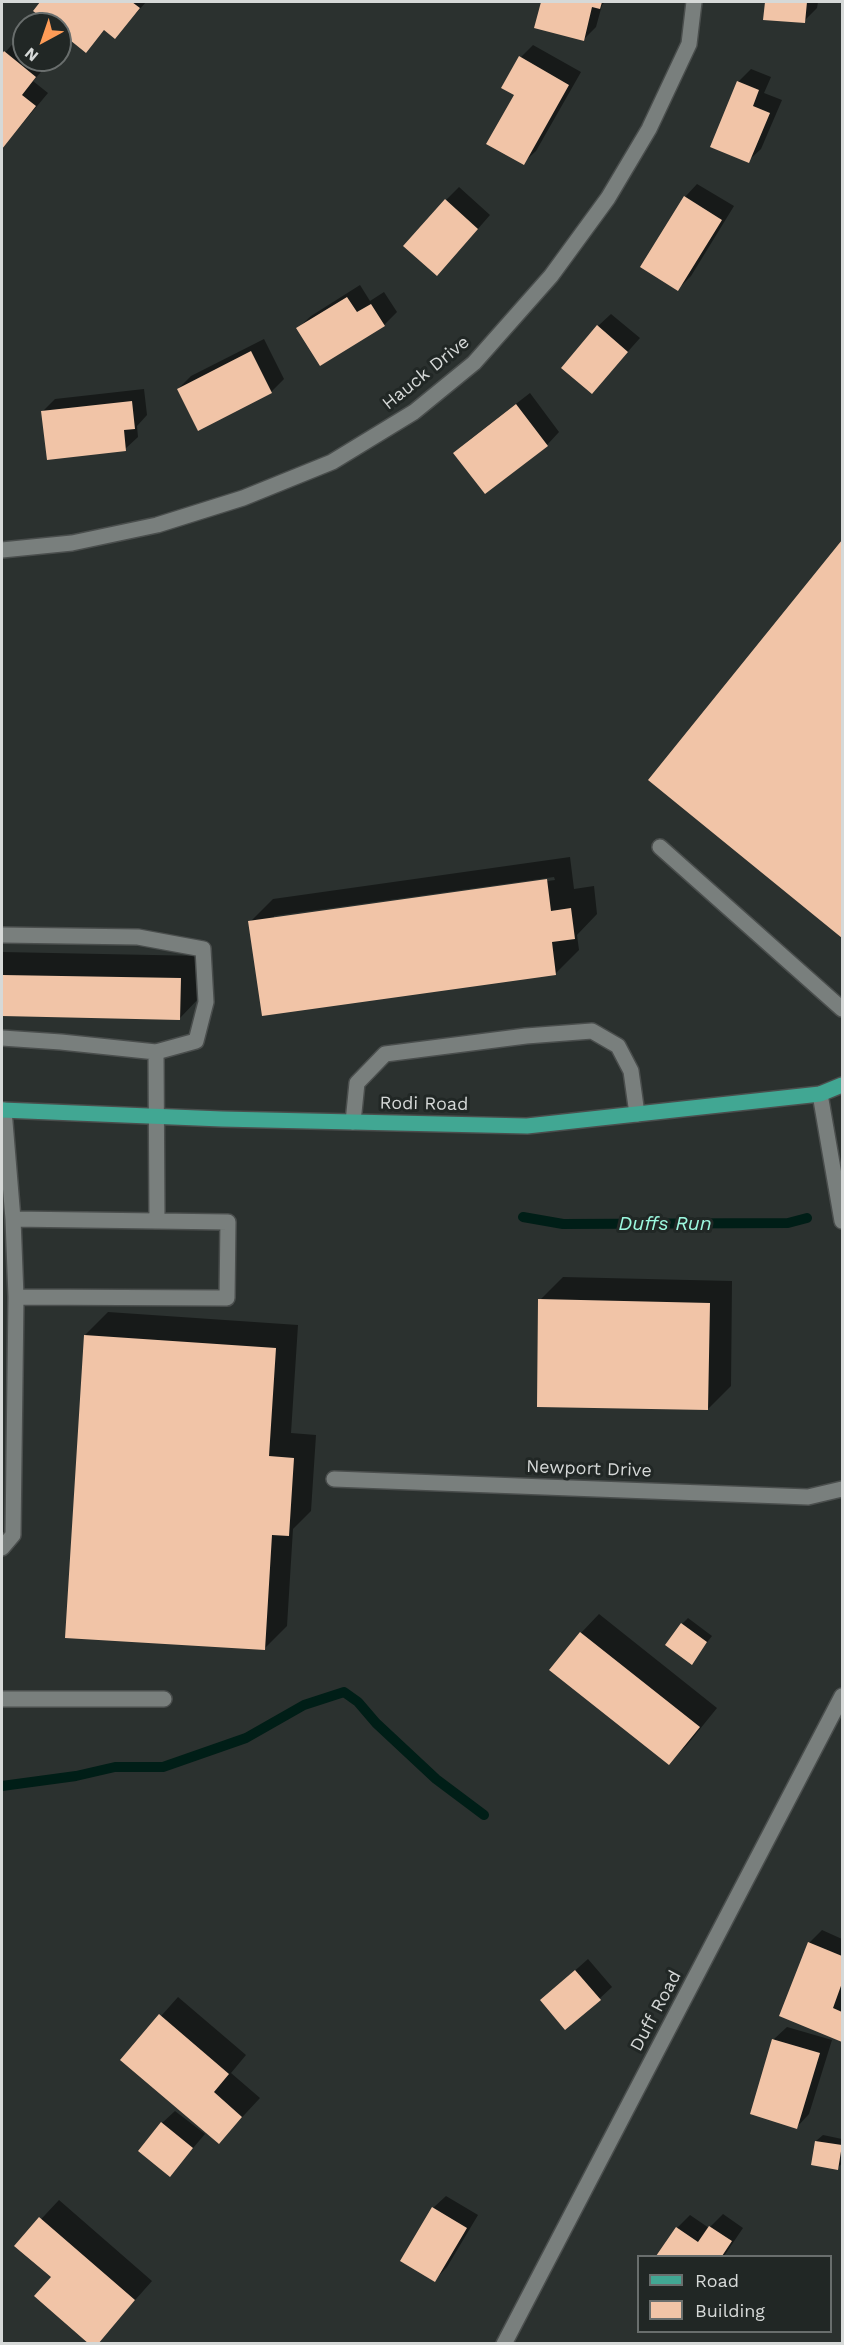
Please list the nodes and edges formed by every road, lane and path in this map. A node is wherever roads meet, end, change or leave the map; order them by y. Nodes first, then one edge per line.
1 (694, 2) edge
2 (2, 549) edge
3 (660, 847) dead end
4 (2, 935) edge
5 (843, 1009) edge
6 (2, 1038) edge
7 (156, 1052) junction
8 (843, 1085) edge
9 (820, 1094) junction
10 (3, 1110) edge
11 (637, 1114) junction
12 (156, 1116) junction
13 (353, 1122) junction
14 (838, 1168) edge
15 (13, 1219) junction
16 (157, 1221) junction
17 (843, 1221) edge
18 (16, 1297) junction
19 (334, 1479) dead end
20 (843, 1490) edge
21 (2, 1548) edge
22 (843, 1696) edge
23 (164, 1699) dead end
24 (2, 1700) edge
25 (504, 2343) edge

1 - 2 street, Hauck Drive
3 - 5 street
4 - 7 street
6 - 7 street
7 - 12 street
8 - 9 main road, Rodi Road
9 - 11 main road, Rodi Road
9 - 14 street
10 - 12 main road, Rodi Road
10 - 15 street
11 - 13 main road, Rodi Road
11 - 13 street
12 - 13 main road, Rodi Road
12 - 16 street
14 - 17 street
15 - 16 street
15 - 18 street
16 - 18 street
18 - 21 street
19 - 20 street, Newport Drive
22 - 25 street, Duff Road
23 - 24 street

